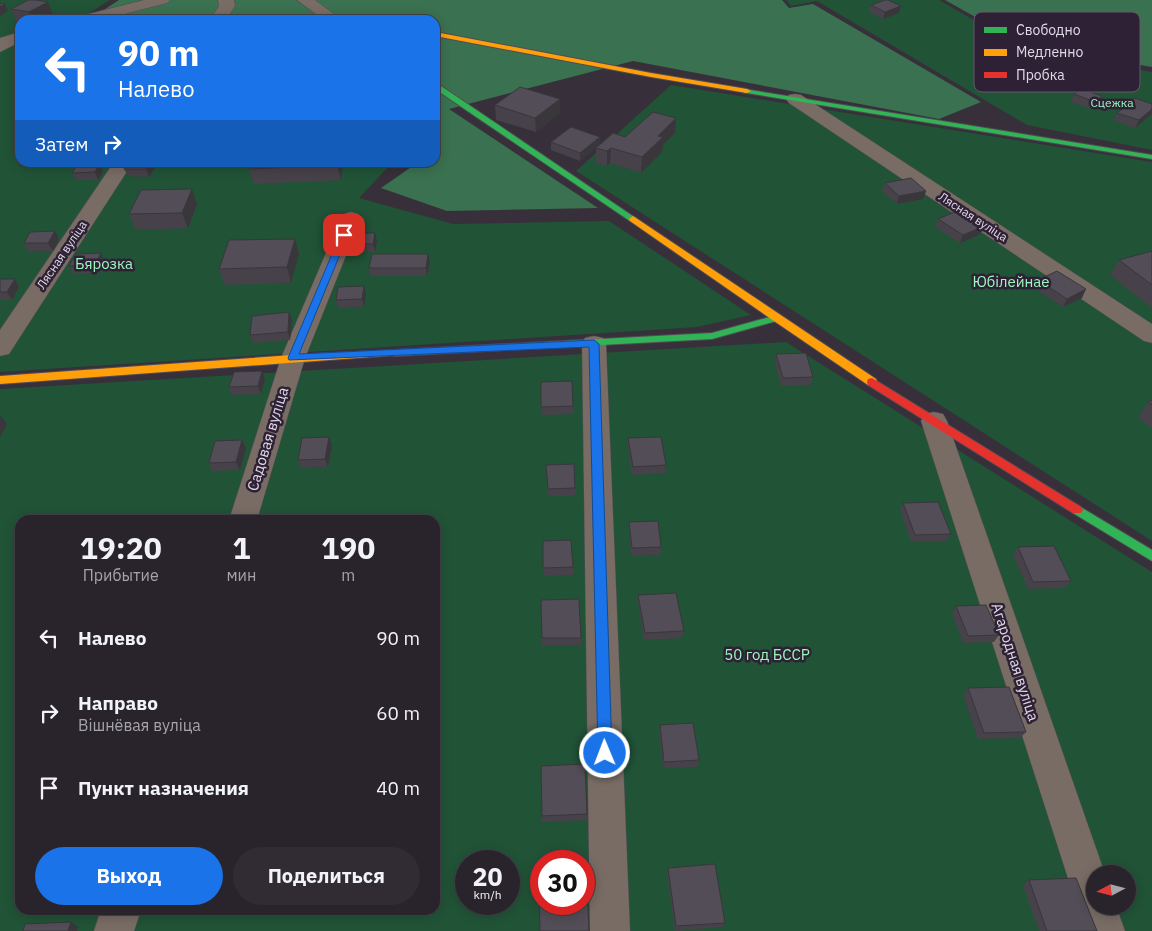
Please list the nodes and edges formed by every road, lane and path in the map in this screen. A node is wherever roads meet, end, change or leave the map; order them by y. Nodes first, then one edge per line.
1 (162, 0) edge
2 (226, 0) edge
3 (304, 0) edge
4 (100, 15) edge
5 (221, 15) edge
6 (331, 15) edge
7 (440, 35) edge
8 (15, 39) edge
9 (0, 47) edge
10 (440, 89) edge
11 (795, 99) junction
12 (1152, 157) edge
13 (121, 167) edge
14 (351, 218) dead end
15 (777, 318) junction
16 (1152, 335) edge
17 (594, 344) junction
18 (0, 348) edge
19 (293, 358) junction
20 (0, 380) edge
21 (934, 421) junction
22 (246, 515) edge
23 (1152, 556) edge
24 (1086, 875) edge
25 (119, 915) edge
26 (1099, 915) edge
27 (114, 931) edge
28 (610, 931) edge
29 (1105, 931) edge

1 - 4 street
2 - 5 street
3 - 6 street
7 - 11 street
8 - 9 street
10 - 15 street
11 - 12 street
11 - 16 street, Лясная вуліца
13 - 18 street, Лясная вуліца
14 - 19 street, Садовая вуліца
15 - 17 street
15 - 21 street
17 - 19 street
17 - 28 street
19 - 20 street
19 - 22 street, Садовая вуліца
21 - 23 street
21 - 24 street, Агародная вуліца
25 - 27 street
26 - 29 street

